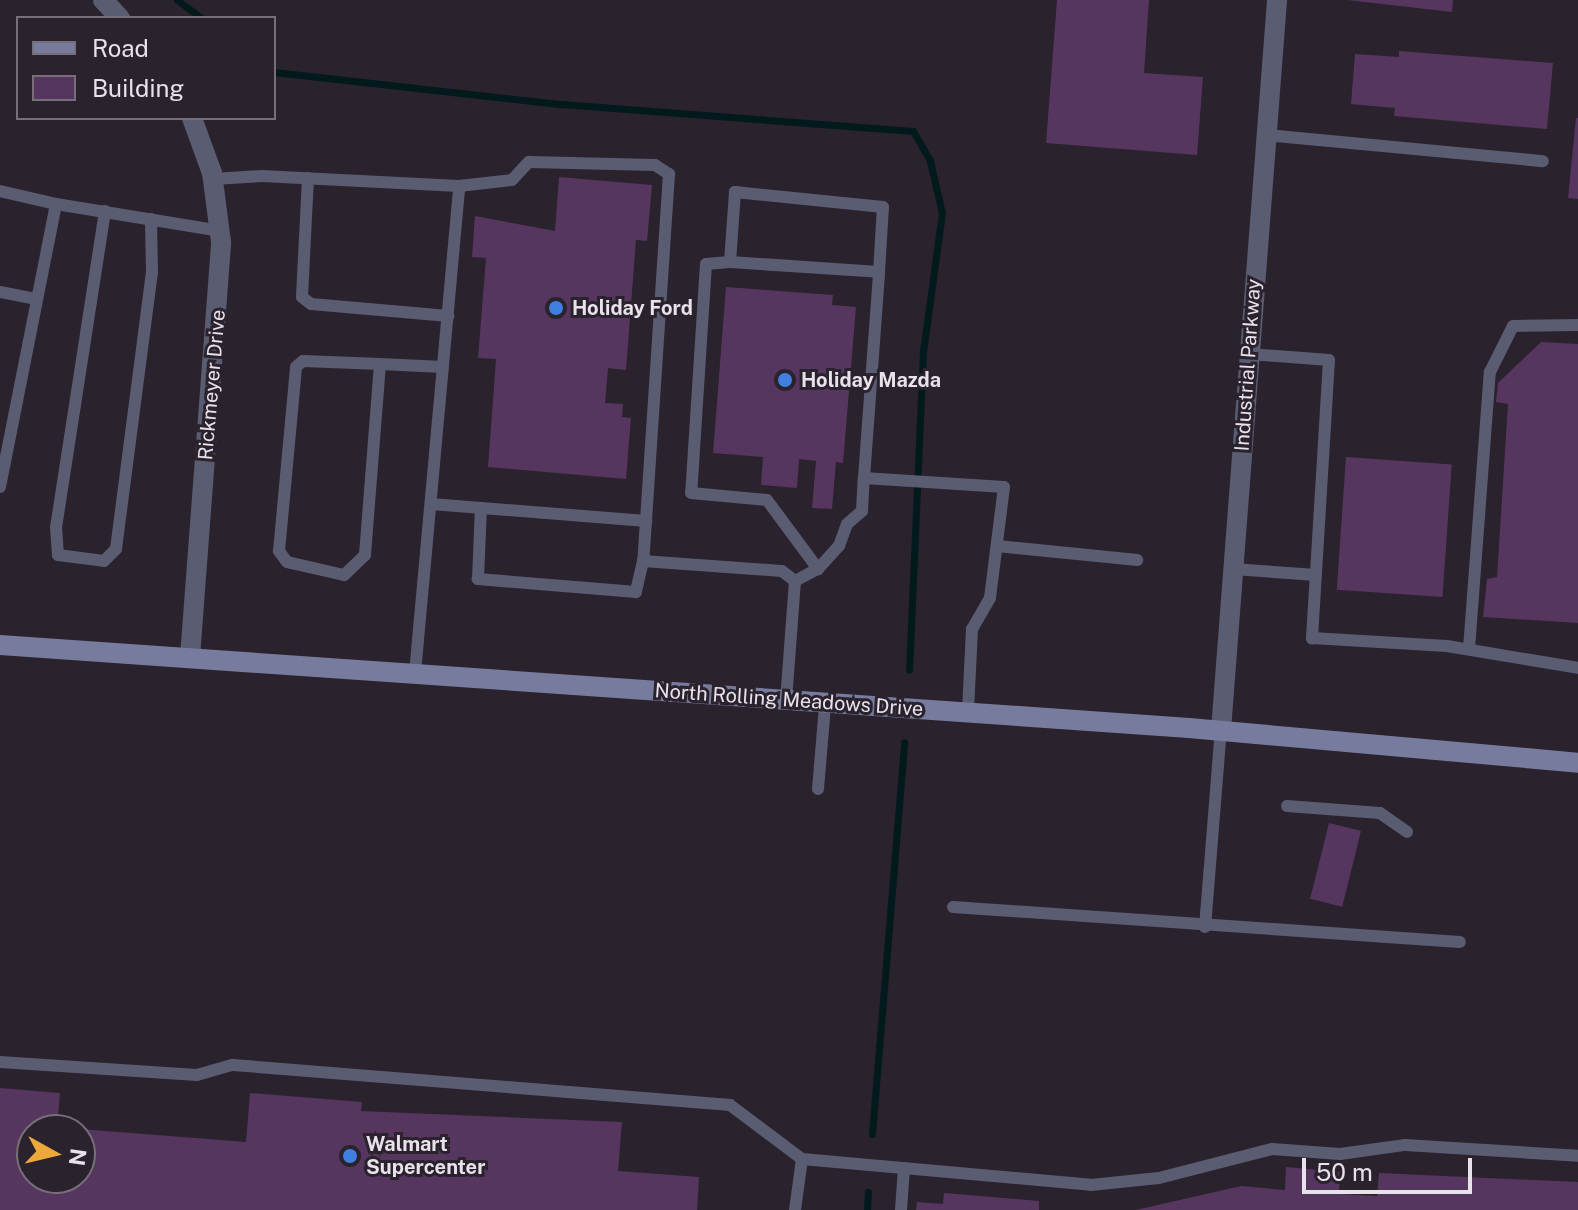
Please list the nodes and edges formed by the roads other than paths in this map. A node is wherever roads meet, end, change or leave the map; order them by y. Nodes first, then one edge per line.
1 (103, 0) edge
2 (1277, 0) edge
3 (118, 16) edge
4 (193, 120) edge
5 (1266, 135) junction
6 (1543, 161) dead end
7 (308, 178) junction
8 (213, 179) junction
9 (459, 186) junction
10 (0, 191) edge
11 (56, 204) junction
12 (105, 211) junction
13 (151, 219) junction
14 (221, 231) junction
15 (730, 262) junction
16 (879, 272) junction
17 (0, 292) edge
18 (35, 299) junction
19 (448, 316) junction
20 (1578, 325) edge
21 (1249, 354) junction
22 (380, 364) junction
23 (443, 367) junction
24 (864, 478) junction
25 (0, 487) edge
26 (431, 504) junction
27 (481, 508) junction
28 (646, 521) junction
29 (997, 546) junction
30 (1137, 560) dead end
31 (643, 561) junction
32 (818, 569) junction
33 (1233, 569) junction
34 (1316, 575) junction
35 (795, 581) junction
36 (0, 645) edge
37 (1469, 649) junction
38 (190, 657) junction
39 (1578, 668) edge
40 (415, 673) junction
41 (786, 702) junction
42 (825, 705) junction
43 (968, 712) junction
44 (1221, 730) junction
45 (1578, 763) edge
46 (818, 789) dead end
47 (1287, 806) dead end
48 (1407, 832) dead end
49 (953, 907) dead end
50 (1205, 927) junction
51 (1460, 942) dead end
52 (0, 1062) edge
53 (1578, 1156) edge
54 (802, 1159) junction
55 (904, 1168) junction
56 (795, 1210) edge
57 (901, 1210) edge

1 - 3 street
2 - 5 street, Industrial Parkway
4 - 8 street, Rickmeyer Drive
5 - 6 lane
5 - 21 street, Industrial Parkway
7 - 8 lane
7 - 9 lane
7 - 19 lane
8 - 14 street, Rickmeyer Drive
9 - 19 lane
9 - 28 lane
10 - 11 lane
11 - 12 lane
11 - 18 lane
12 - 13 lane
12 - 13 lane
13 - 14 lane
14 - 38 street, Rickmeyer Drive
15 - 16 lane
15 - 16 lane
15 - 32 lane
16 - 24 lane
17 - 18 lane
18 - 25 lane
19 - 23 lane
20 - 37 lane
21 - 33 street, Industrial Parkway
21 - 34 lane
22 - 22 lane
22 - 23 lane
23 - 26 lane
24 - 29 lane
24 - 32 lane
26 - 27 lane
26 - 40 lane
27 - 28 lane
27 - 31 lane
28 - 31 lane
29 - 30 lane
29 - 43 lane
31 - 35 lane
32 - 35 lane
33 - 34 lane
33 - 44 street, Industrial Parkway
34 - 37 lane
35 - 41 lane
36 - 38 main road, North Rolling Meadows Drive
37 - 39 lane
38 - 40 main road, North Rolling Meadows Drive
40 - 41 main road, North Rolling Meadows Drive
41 - 42 main road, North Rolling Meadows Drive
42 - 43 main road, North Rolling Meadows Drive
42 - 46 lane
43 - 44 main road, North Rolling Meadows Drive
44 - 45 main road, North Rolling Meadows Drive
44 - 50 lane
47 - 48 lane
49 - 50 lane
50 - 51 lane
52 - 54 lane
53 - 55 lane
54 - 55 lane
54 - 56 lane
55 - 57 lane

